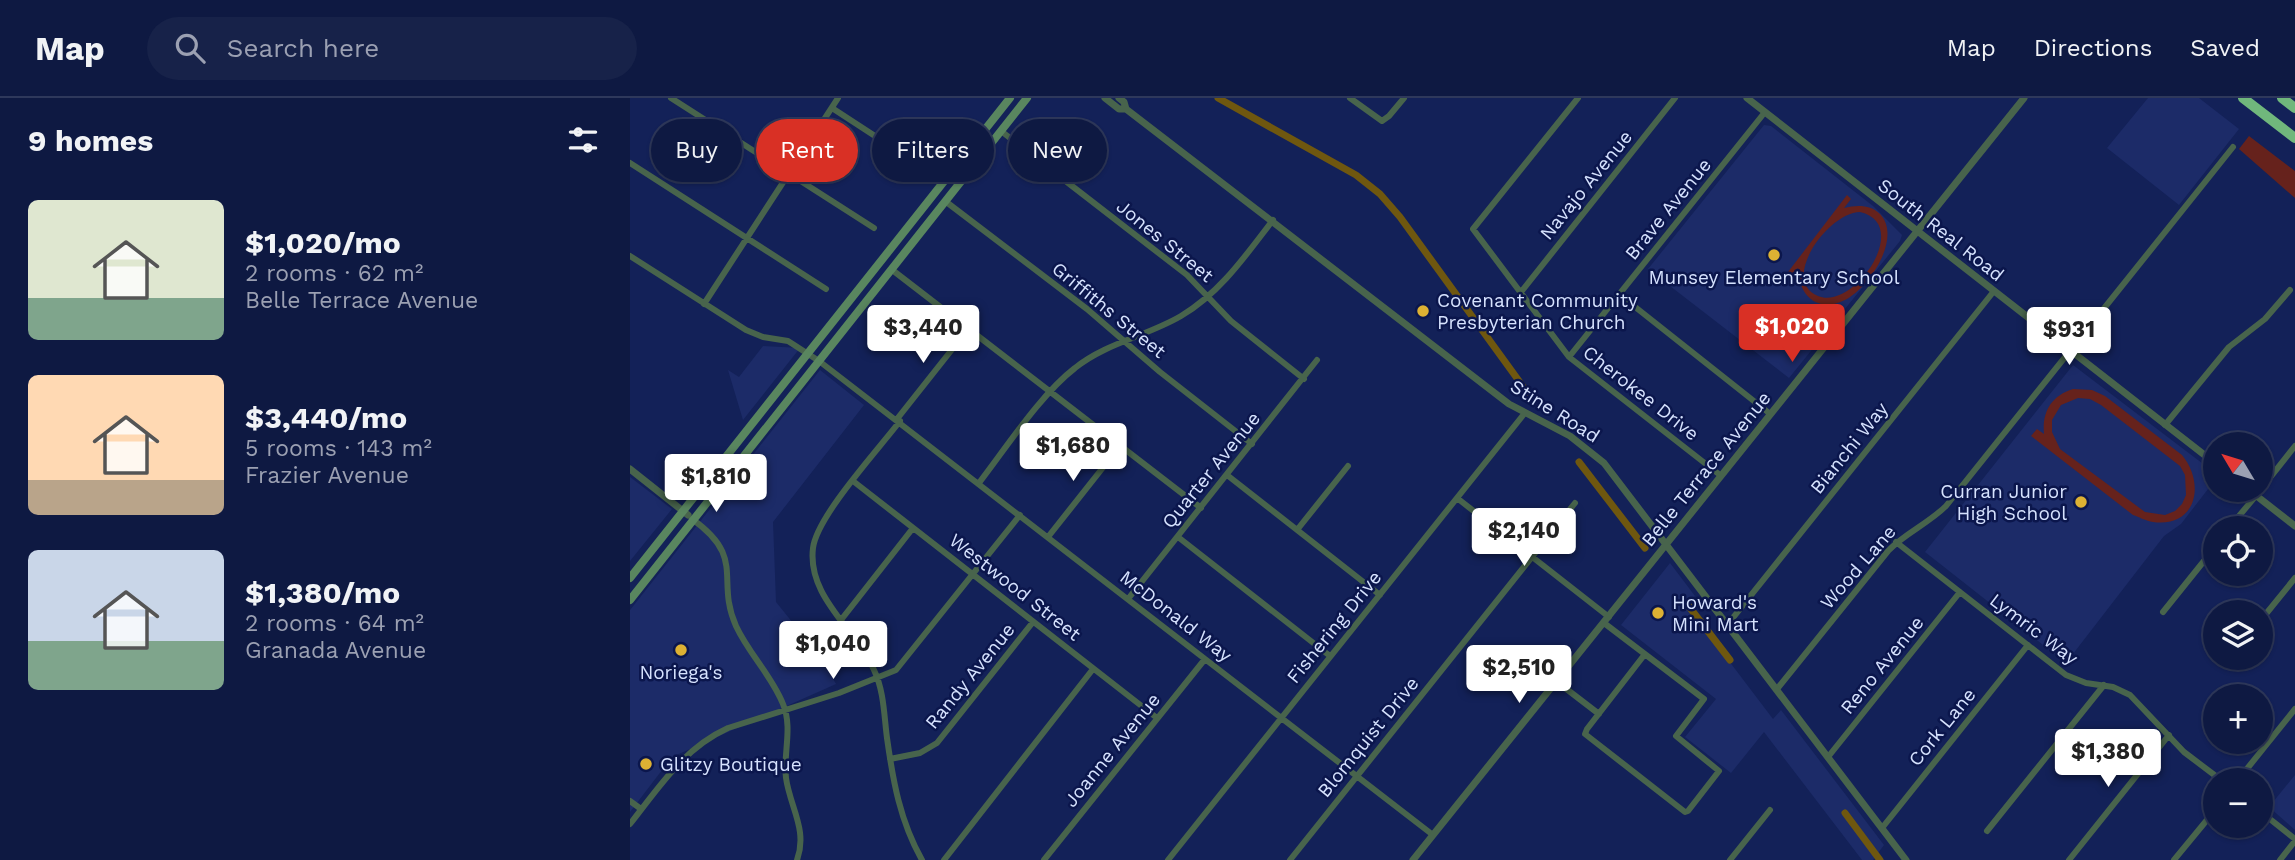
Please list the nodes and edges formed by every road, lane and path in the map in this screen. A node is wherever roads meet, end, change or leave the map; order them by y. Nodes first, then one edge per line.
1 (671, 98) edge
2 (838, 98) edge
3 (1010, 98) edge
4 (1027, 98) edge
5 (1105, 98) edge
6 (1119, 98) edge
7 (1350, 98) edge
8 (1404, 98) edge
9 (1578, 98) edge
10 (1675, 98) edge
11 (1747, 98) edge
12 (2024, 98) edge
13 (2243, 98) edge
14 (2282, 98) edge
15 (832, 108) junction
16 (1126, 108) junction
17 (2295, 108) edge
18 (1765, 112) junction
19 (825, 119) edge
20 (1001, 131) junction
21 (872, 134) edge
22 (2295, 138) edge
23 (2233, 147) dead end
24 (756, 153) edge
25 (630, 163) edge
26 (784, 182) edge
27 (802, 182) edge
28 (945, 201) junction
29 (1273, 220) junction
30 (874, 228) dead end
31 (1918, 232) junction
32 (747, 238) junction
33 (630, 256) edge
34 (891, 269) junction
35 (826, 289) dead end
36 (2290, 290) dead end
37 (1994, 291) junction
38 (1521, 292) junction
39 (1620, 295) junction
40 (1208, 297) junction
41 (704, 304) junction
42 (969, 328) junction
43 (1125, 341) junction
44 (2071, 351) junction
45 (813, 357) junction
46 (1569, 357) junction
47 (1317, 360) dead end
48 (1304, 379) junction
49 (1051, 391) junction
50 (1769, 413) junction
51 (1524, 414) junction
52 (899, 420) junction
53 (2165, 425) junction
54 (1252, 444) junction
55 (1120, 446) junction
56 (2295, 446) edge
57 (2203, 454) edge
58 (1348, 466) dead end
59 (630, 469) edge
60 (2273, 471) edge
61 (1227, 475) junction
62 (1720, 475) junction
63 (853, 481) junction
64 (979, 483) junction
65 (1457, 498) junction
66 (2268, 502) edge
67 (1576, 503) dead end
68 (1201, 509) junction
69 (688, 515) junction
70 (1020, 515) junction
71 (2295, 526) edge
72 (913, 528) junction
73 (1297, 530) junction
74 (1048, 537) junction
75 (1178, 537) junction
76 (1896, 542) junction
77 (1666, 543) junction
78 (1532, 557) junction
79 (2203, 562) edge
80 (973, 575) junction
81 (630, 578) edge
82 (2295, 578) edge
83 (1960, 592) junction
84 (1380, 595) junction
85 (1128, 599) junction
86 (630, 600) edge
87 (2273, 605) edge
88 (2163, 611) dead end
89 (841, 620) junction
90 (1606, 620) junction
91 (1033, 622) junction
92 (1728, 624) junction
93 (2028, 645) junction
94 (1645, 654) junction
95 (1330, 656) junction
96 (1205, 659) junction
97 (1093, 669) junction
98 (878, 680) junction
99 (1556, 681) junction
100 (2104, 685) junction
101 (1777, 690) junction
102 (785, 709) junction
103 (2295, 709) edge
104 (1599, 714) junction
105 (1157, 718) junction
106 (1281, 718) junction
107 (2169, 735) junction
108 (1828, 757) junction
109 (890, 759) junction
110 (2205, 768) edge
111 (2248, 768) edge
112 (1356, 777) junction
113 (630, 801) edge
114 (641, 809) junction
115 (1770, 810) dead end
116 (631, 819) edge
117 (2273, 822) edge
118 (2203, 825) edge
119 (1882, 828) junction
120 (1987, 831) dead end
121 (1433, 835) junction
122 (2295, 840) edge
123 (797, 860) edge
124 (922, 860) edge
125 (944, 860) edge
126 (1044, 860) edge
127 (1168, 860) edge
128 (1290, 860) edge
129 (1413, 860) edge
130 (1730, 860) edge
131 (1906, 860) edge
132 (2069, 860) edge
133 (2175, 860) edge
134 (2280, 860) edge

1 - 24 street
2 - 15 street
3 - 45 main road
4 - 20 main road
5 - 16 street, Stine Road
6 - 16 street, Stine Road
7 - 8 street
9 - 38 street, Cherokee Drive
10 - 38 street, Navajo Avenue
11 - 18 street, South Real Road
12 - 31 street, Belle Terrace Avenue
13 - 22 highway
14 - 17 highway
15 - 19 street
15 - 21 street
16 - 29 street, Stine Road
18 - 31 street, South Real Road
18 - 39 street, Brave Avenue
20 - 28 main road
20 - 40 street, Jones Street
23 - 44 street, Wood Lane
25 - 32 street
26 - 32 street
27 - 30 street
28 - 34 main road
28 - 43 street, Griffiths Street
29 - 40 street
29 - 51 street, Stine Road
31 - 37 street, South Real Road
31 - 50 street, Belle Terrace Avenue
32 - 35 street
32 - 41 street
33 - 41 street, McDonald Way
34 - 42 street
34 - 45 main road
36 - 53 street
37 - 44 street, South Real Road
37 - 92 street, Bianchi Way
38 - 46 street, Cherokee Drive
39 - 46 street, Brave Avenue
39 - 50 street
40 - 43 street
40 - 48 street, Jones Street
41 - 45 street, McDonald Way
42 - 49 street
42 - 52 street
43 - 49 street
43 - 54 street, Griffiths Street
44 - 53 street, South Real Road
44 - 76 street, Wood Lane
45 - 52 street, McDonald Way
45 - 69 main road
45 - 69 main road
46 - 62 street, Cherokee Drive
47 - 48 street, Quarter Avenue
48 - 54 street, Quarter Avenue
49 - 55 street
49 - 64 street
50 - 62 street, Belle Terrace Avenue
51 - 65 street, Fishering Drive
51 - 77 street, Stine Road
52 - 63 street
52 - 64 street, McDonald Way
53 - 57 street, South Real Road
54 - 61 street, Quarter Avenue
55 - 68 street
55 - 74 street
56 - 60 street
58 - 73 street
59 - 69 street
61 - 68 street, Quarter Avenue
61 - 73 street
62 - 77 street, Belle Terrace Avenue
63 - 72 street, Westwood Street
63 - 89 street
64 - 70 street, McDonald Way
65 - 78 street
65 - 84 street, Fishering Drive
66 - 71 street
67 - 78 street, Blomquist Drive
68 - 75 street, Quarter Avenue
69 - 81 main road
69 - 86 main road
69 - 102 street
70 - 74 street, McDonald Way
70 - 80 street
72 - 80 street, Westwood Street
72 - 89 street
73 - 84 street
74 - 85 street, McDonald Way
75 - 85 street, Quarter Avenue
75 - 95 street
76 - 83 street, Lymric Way
76 - 101 street, Wood Lane
77 - 90 street, Belle Terrace Avenue
77 - 92 street, Stine Road
78 - 90 street
78 - 112 street, Blomquist Drive
79 - 88 street
80 - 91 street, Westwood Street
80 - 98 street
82 - 87 street
83 - 93 street, Lymric Way
83 - 108 street, Reno Avenue
84 - 95 street, Fishering Drive
85 - 96 street, McDonald Way
89 - 98 street
90 - 94 street
90 - 99 street, Belle Terrace Avenue
91 - 97 street, Westwood Street
91 - 109 street, Randy Avenue
92 - 101 street, Stine Road
93 - 100 street, Lymric Way
93 - 119 street, Cork Lane
94 - 104 street
94 - 104 street
95 - 106 street, Fishering Drive
96 - 105 street, Joanne Avenue
96 - 106 street, McDonald Way
97 - 105 street, Westwood Street
97 - 125 street
98 - 102 street
98 - 109 street
99 - 104 street
99 - 121 street, Belle Terrace Avenue
100 - 107 street, Lymric Way
100 - 120 street
101 - 108 street, Stine Road
102 - 114 street
102 - 123 street
103 - 111 street
105 - 126 street, Joanne Avenue
106 - 112 street, McDonald Way
106 - 127 street, Fishering Drive
107 - 110 street, Lymric Way
107 - 132 street
108 - 119 street, Stine Road
109 - 124 street
112 - 121 street, McDonald Way
112 - 128 street, Blomquist Drive
113 - 114 street
114 - 116 street
115 - 130 street
117 - 122 street
118 - 133 street
119 - 131 street, Stine Road
121 - 129 street, Belle Terrace Avenue
122 - 134 street

